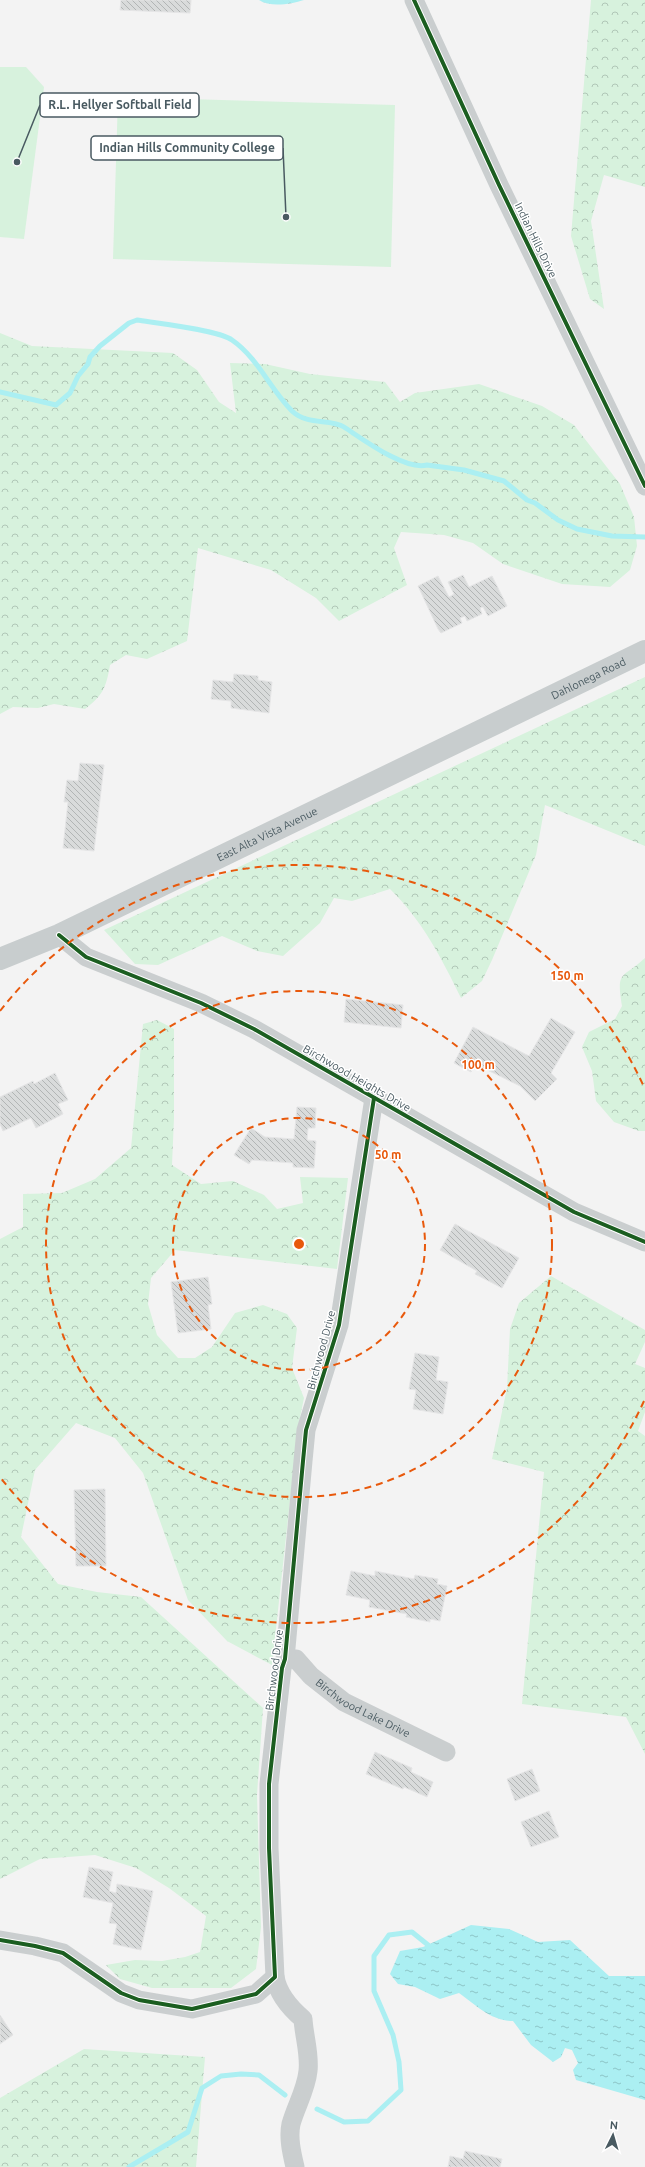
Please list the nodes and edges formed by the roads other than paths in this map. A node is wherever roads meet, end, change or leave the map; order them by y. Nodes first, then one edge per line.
1 (414, 0) edge
2 (645, 486) edge
3 (645, 651) edge
4 (532, 705) joint
5 (58, 935) junction
6 (0, 958) edge
7 (374, 1098) junction
8 (645, 1242) edge
9 (285, 1659) junction
10 (446, 1752) dead end
11 (0, 1940) edge
12 (275, 1977) junction
13 (295, 2167) edge

1 - 2 street, Indian Hills Drive
3 - 4 main road, Dahlonega Road
4 - 5 main road, East Alta Vista Avenue
5 - 6 main road, East Alta Vista Avenue
5 - 7 street, Birchwood Heights Drive
7 - 8 street, Birchwood Heights Drive
7 - 9 street, Birchwood Drive
9 - 10 street, Birchwood Lake Drive
9 - 12 street, Birchwood Drive
11 - 12 street
12 - 13 street

